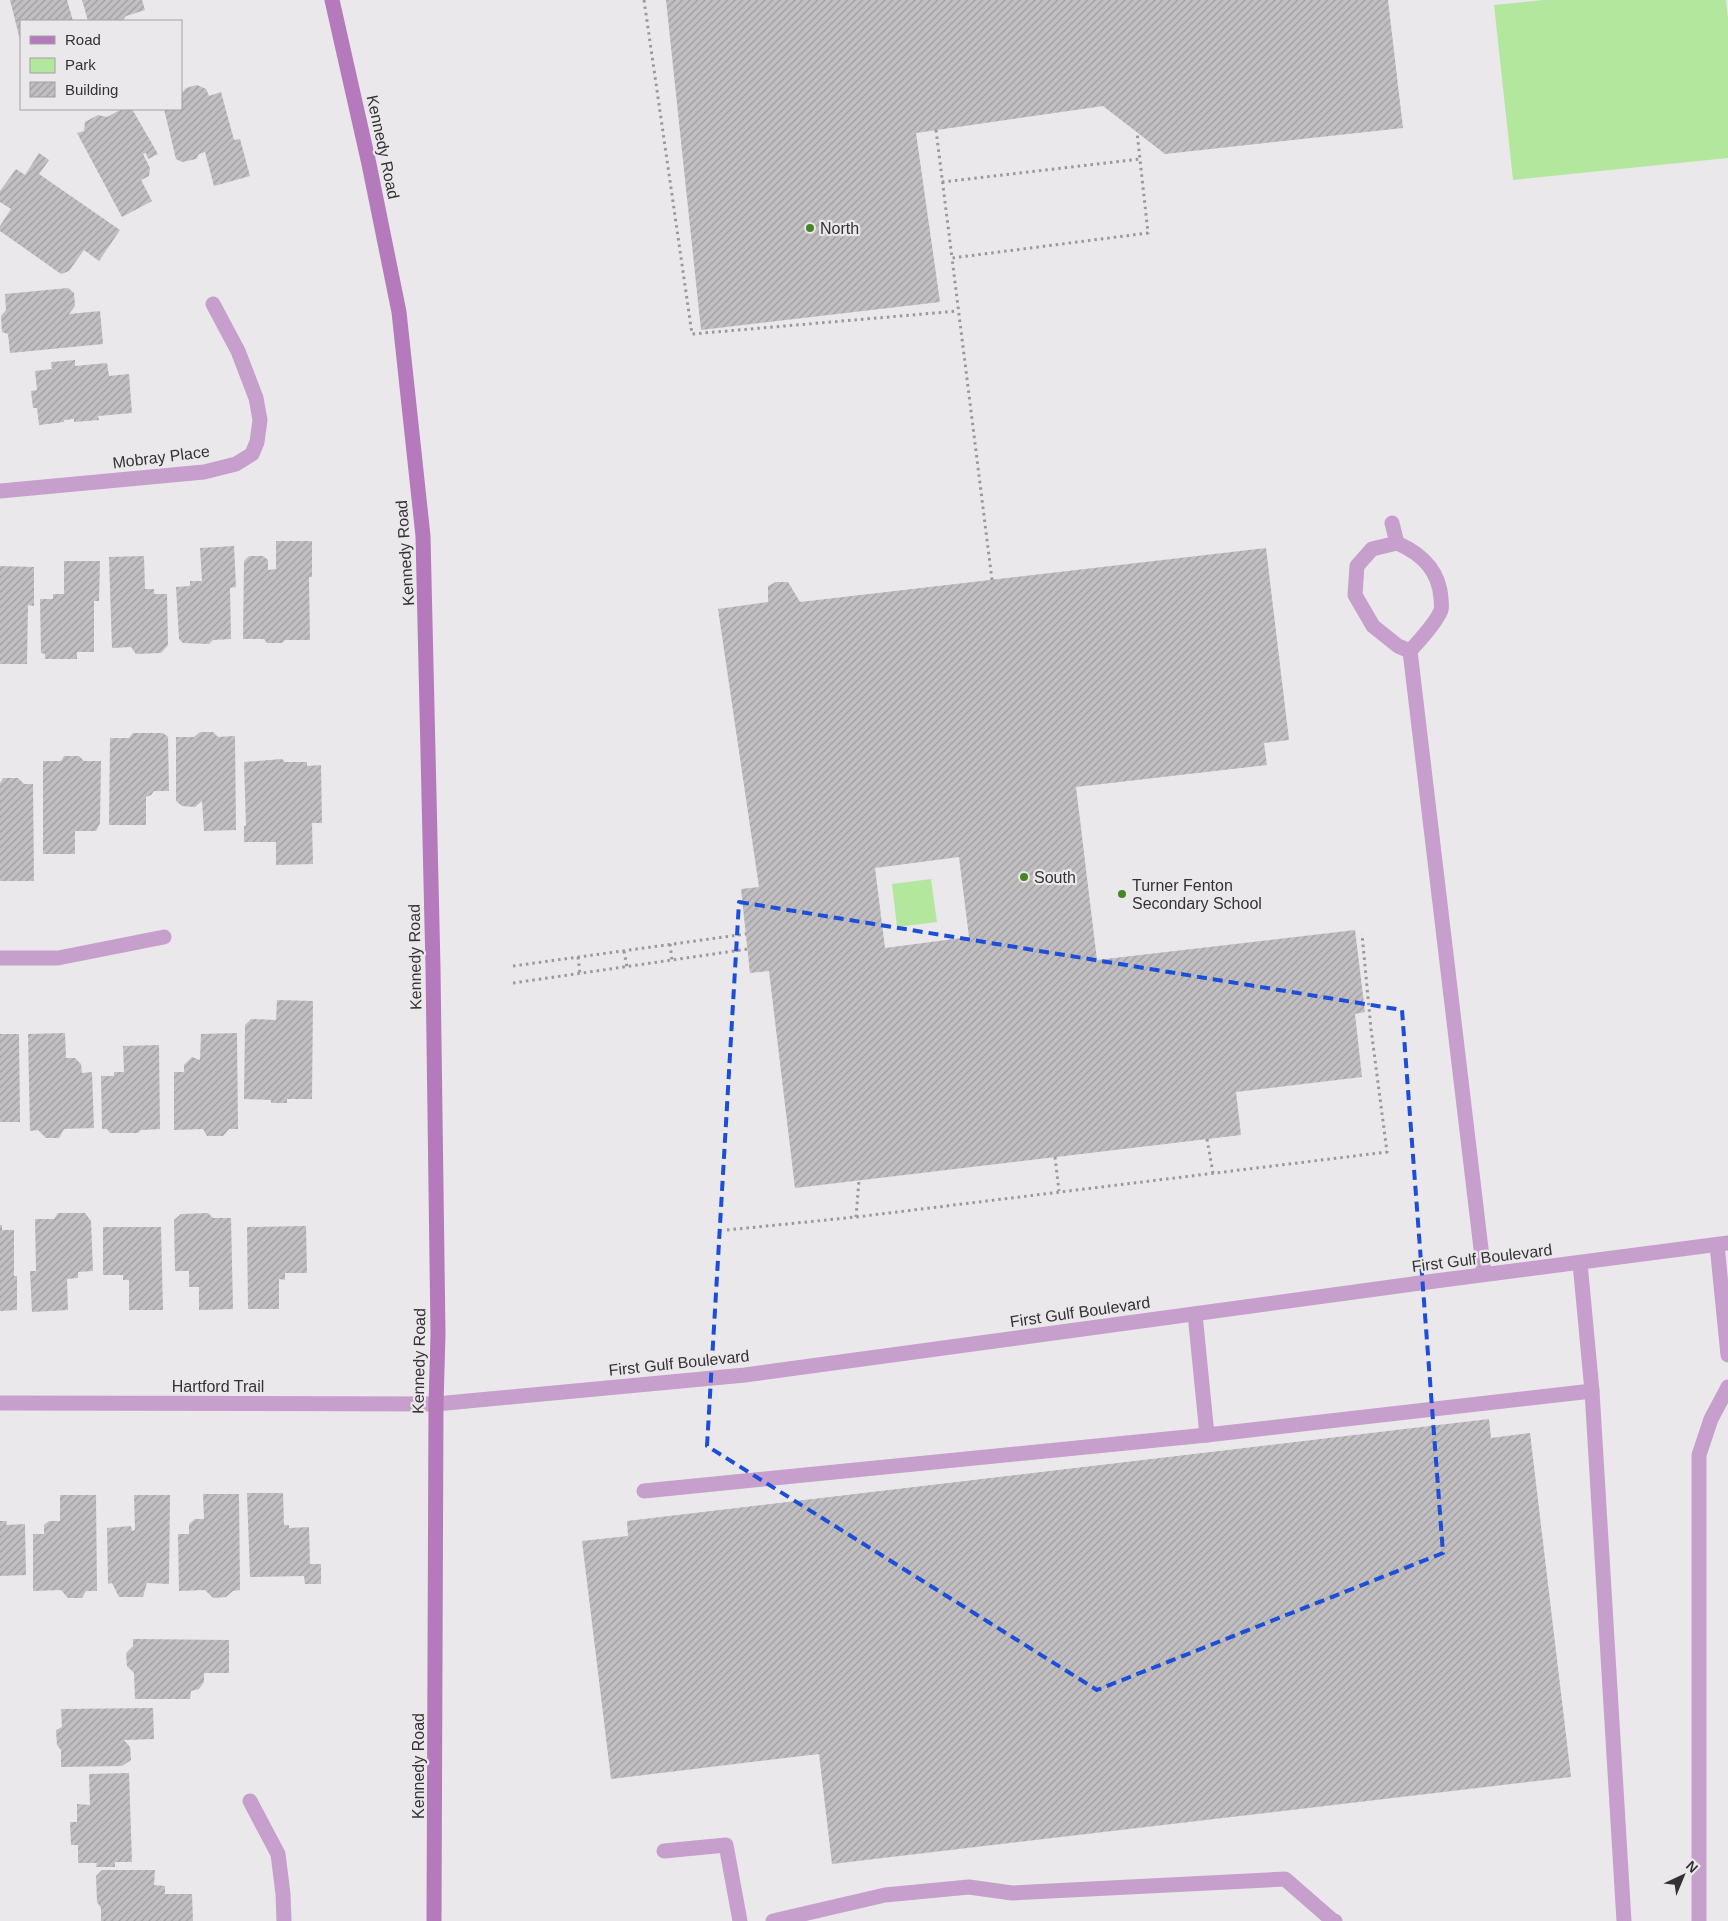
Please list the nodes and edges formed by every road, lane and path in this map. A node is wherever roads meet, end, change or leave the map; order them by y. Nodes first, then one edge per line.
1 (332, 0) edge
2 (644, 0) edge
3 (936, 130) dead end
4 (1137, 132) dead end
5 (1140, 159) junction
6 (942, 182) junction
7 (952, 258) junction
8 (213, 304) dead end
9 (958, 311) junction
10 (0, 491) edge
11 (1392, 523) dead end
12 (1397, 543) junction
13 (992, 580) dead end
14 (1410, 650) junction
15 (746, 934) dead end
16 (1362, 934) dead end
17 (164, 937) dead end
18 (670, 944) junction
19 (748, 949) dead end
20 (624, 951) junction
21 (578, 957) junction
22 (0, 958) edge
23 (672, 960) junction
24 (513, 966) dead end
25 (627, 967) junction
26 (580, 974) junction
27 (513, 983) dead end
28 (1207, 1139) dead end
29 (1056, 1157) dead end
30 (1213, 1173) junction
31 (859, 1180) dead end
32 (1059, 1191) junction
33 (856, 1216) junction
34 (727, 1230) dead end
35 (1722, 1244) edge
36 (1580, 1264) junction
37 (1484, 1274) junction
38 (1195, 1314) junction
39 (1728, 1355) edge
40 (1728, 1387) edge
41 (1592, 1391) junction
42 (0, 1403) edge
43 (436, 1404) junction
44 (1207, 1435) junction
45 (644, 1491) dead end
46 (250, 1800) dead end
47 (664, 1851) dead end
48 (284, 1921) edge
49 (434, 1921) edge
50 (740, 1921) edge
51 (773, 1921) edge
52 (1335, 1921) edge
53 (1624, 1921) edge
54 (1699, 1921) edge

1 - 43 main road, Kennedy Road
2 - 9 path
3 - 6 path
4 - 5 path
5 - 6 path
5 - 7 path
6 - 7 path
7 - 9 path
8 - 10 street, Mobray Place
9 - 13 path
11 - 12 street
12 - 14 street
12 - 14 street
14 - 37 street
15 - 18 path
16 - 30 path
17 - 22 street
18 - 20 path
18 - 23 path
19 - 23 path
20 - 21 path
20 - 25 path
21 - 24 path
21 - 26 path
23 - 25 path
25 - 26 path
26 - 27 path
28 - 30 path
29 - 32 path
30 - 32 path
31 - 33 path
32 - 33 path
33 - 34 path
35 - 36 street, First Gulf Boulevard
35 - 39 street
36 - 37 street, First Gulf Boulevard
36 - 41 street
37 - 38 street, First Gulf Boulevard
38 - 43 street, First Gulf Boulevard
38 - 44 street
40 - 54 street
41 - 44 street
41 - 53 street
42 - 43 street, Hartford Trail
43 - 49 main road, Kennedy Road
44 - 45 street
46 - 48 street
47 - 50 street
51 - 52 street

